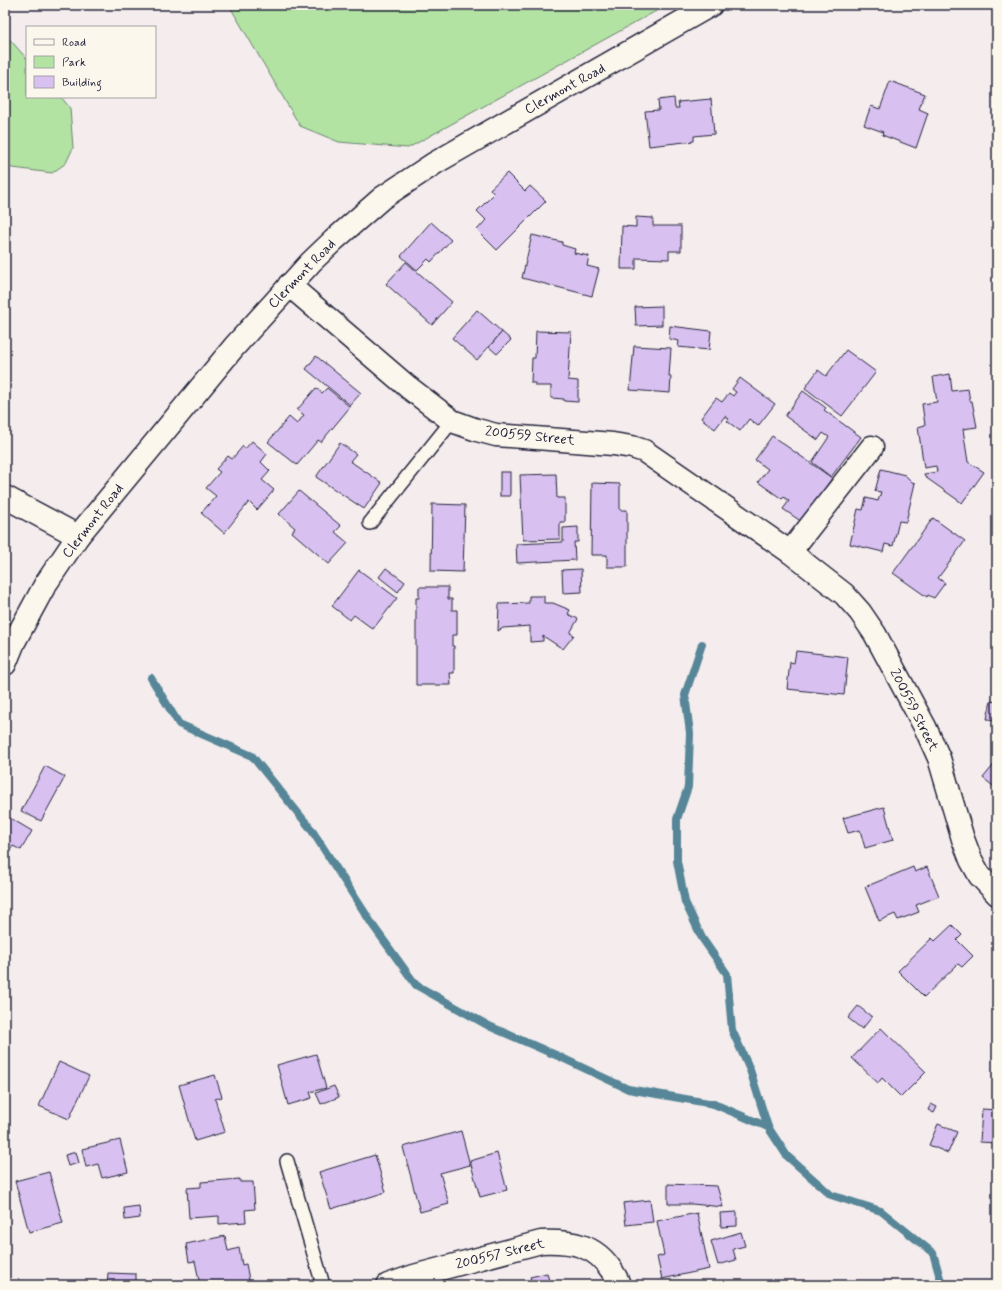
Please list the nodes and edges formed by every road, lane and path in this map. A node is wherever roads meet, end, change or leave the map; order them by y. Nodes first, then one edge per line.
1 (711, 5) edge
2 (290, 285) junction
3 (452, 421) junction
4 (872, 447) dead end
5 (5, 497) edge
6 (370, 523) dead end
7 (78, 536) junction
8 (790, 552) junction
9 (5, 664) edge
10 (997, 894) edge
11 (287, 1161) dead end
12 (323, 1285) edge
13 (388, 1285) edge
14 (620, 1285) edge

1 - 2 street, Clermont Road
2 - 3 street, 200559 Street
2 - 7 street, Clermont Road
3 - 6 lane
3 - 8 street, 200559 Street
4 - 8 street
5 - 7 street
7 - 9 street, Clermont Road
8 - 10 street, 200559 Street
11 - 12 lane
13 - 14 street, 200557 Street

